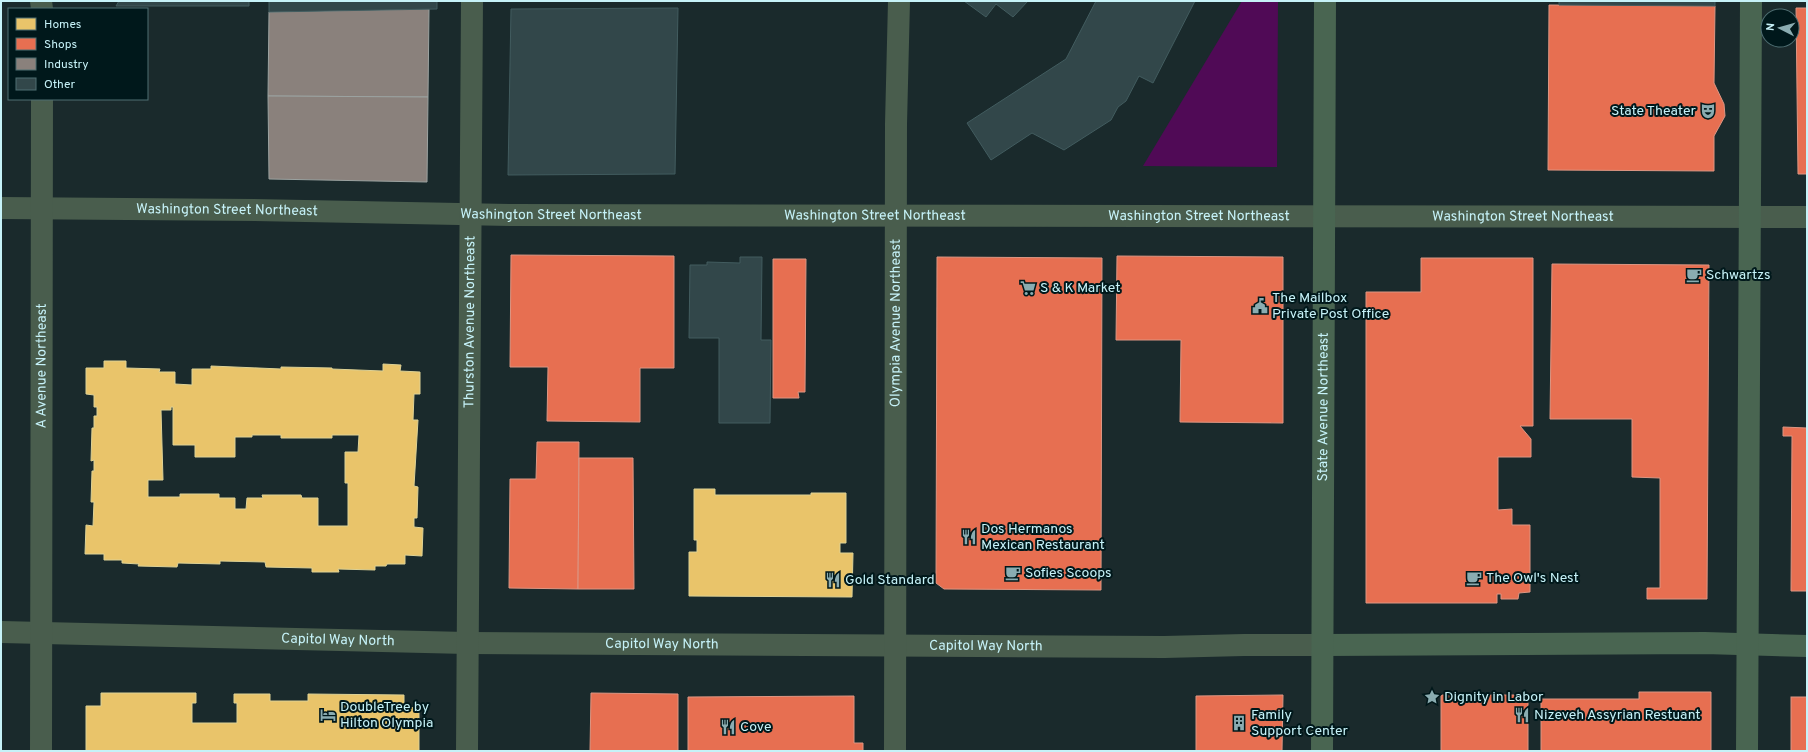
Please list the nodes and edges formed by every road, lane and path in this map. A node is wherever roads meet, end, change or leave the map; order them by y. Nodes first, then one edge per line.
1 (472, 1) edge
2 (899, 1) edge
3 (1325, 1) edge
4 (1751, 1) edge
5 (42, 100) edge
6 (1, 208) edge
7 (43, 208) junction
8 (471, 214) junction
9 (897, 216) junction
10 (1324, 217) junction
11 (1807, 217) edge
12 (1750, 218) junction
13 (1, 632) edge
14 (41, 633) junction
15 (467, 642) junction
16 (895, 645) junction
17 (1323, 645) junction
18 (1748, 645) junction
19 (1807, 646) edge
20 (41, 751) edge
21 (467, 751) edge
22 (895, 751) edge
23 (1322, 751) edge
24 (1747, 751) edge

1 - 8 street, Thurston Avenue Northeast
2 - 9 street, Olympia Avenue Northeast
3 - 10 main road, State Avenue Northeast
4 - 12 main road
5 - 7 street, A Avenue Northeast
6 - 7 street, Washington Street Northeast
7 - 8 street, Washington Street Northeast
7 - 14 street, A Avenue Northeast
8 - 9 street, Washington Street Northeast
8 - 15 street, Thurston Avenue Northeast
9 - 10 street, Washington Street Northeast
9 - 16 street, Olympia Avenue Northeast
10 - 12 street, Washington Street Northeast
10 - 17 main road, State Avenue Northeast
11 - 12 street, Washington Street Northeast
12 - 18 main road
13 - 14 street, Capitol Way North
14 - 15 street, Capitol Way North
14 - 20 street, A Avenue Northeast
15 - 16 street, Capitol Way North
15 - 21 street, Thurston Avenue Northeast
16 - 17 street, Capitol Way North
16 - 22 street, Olympia Avenue Northeast
17 - 18 main road
17 - 23 main road, State Avenue Northeast
18 - 19 main road
18 - 24 main road

